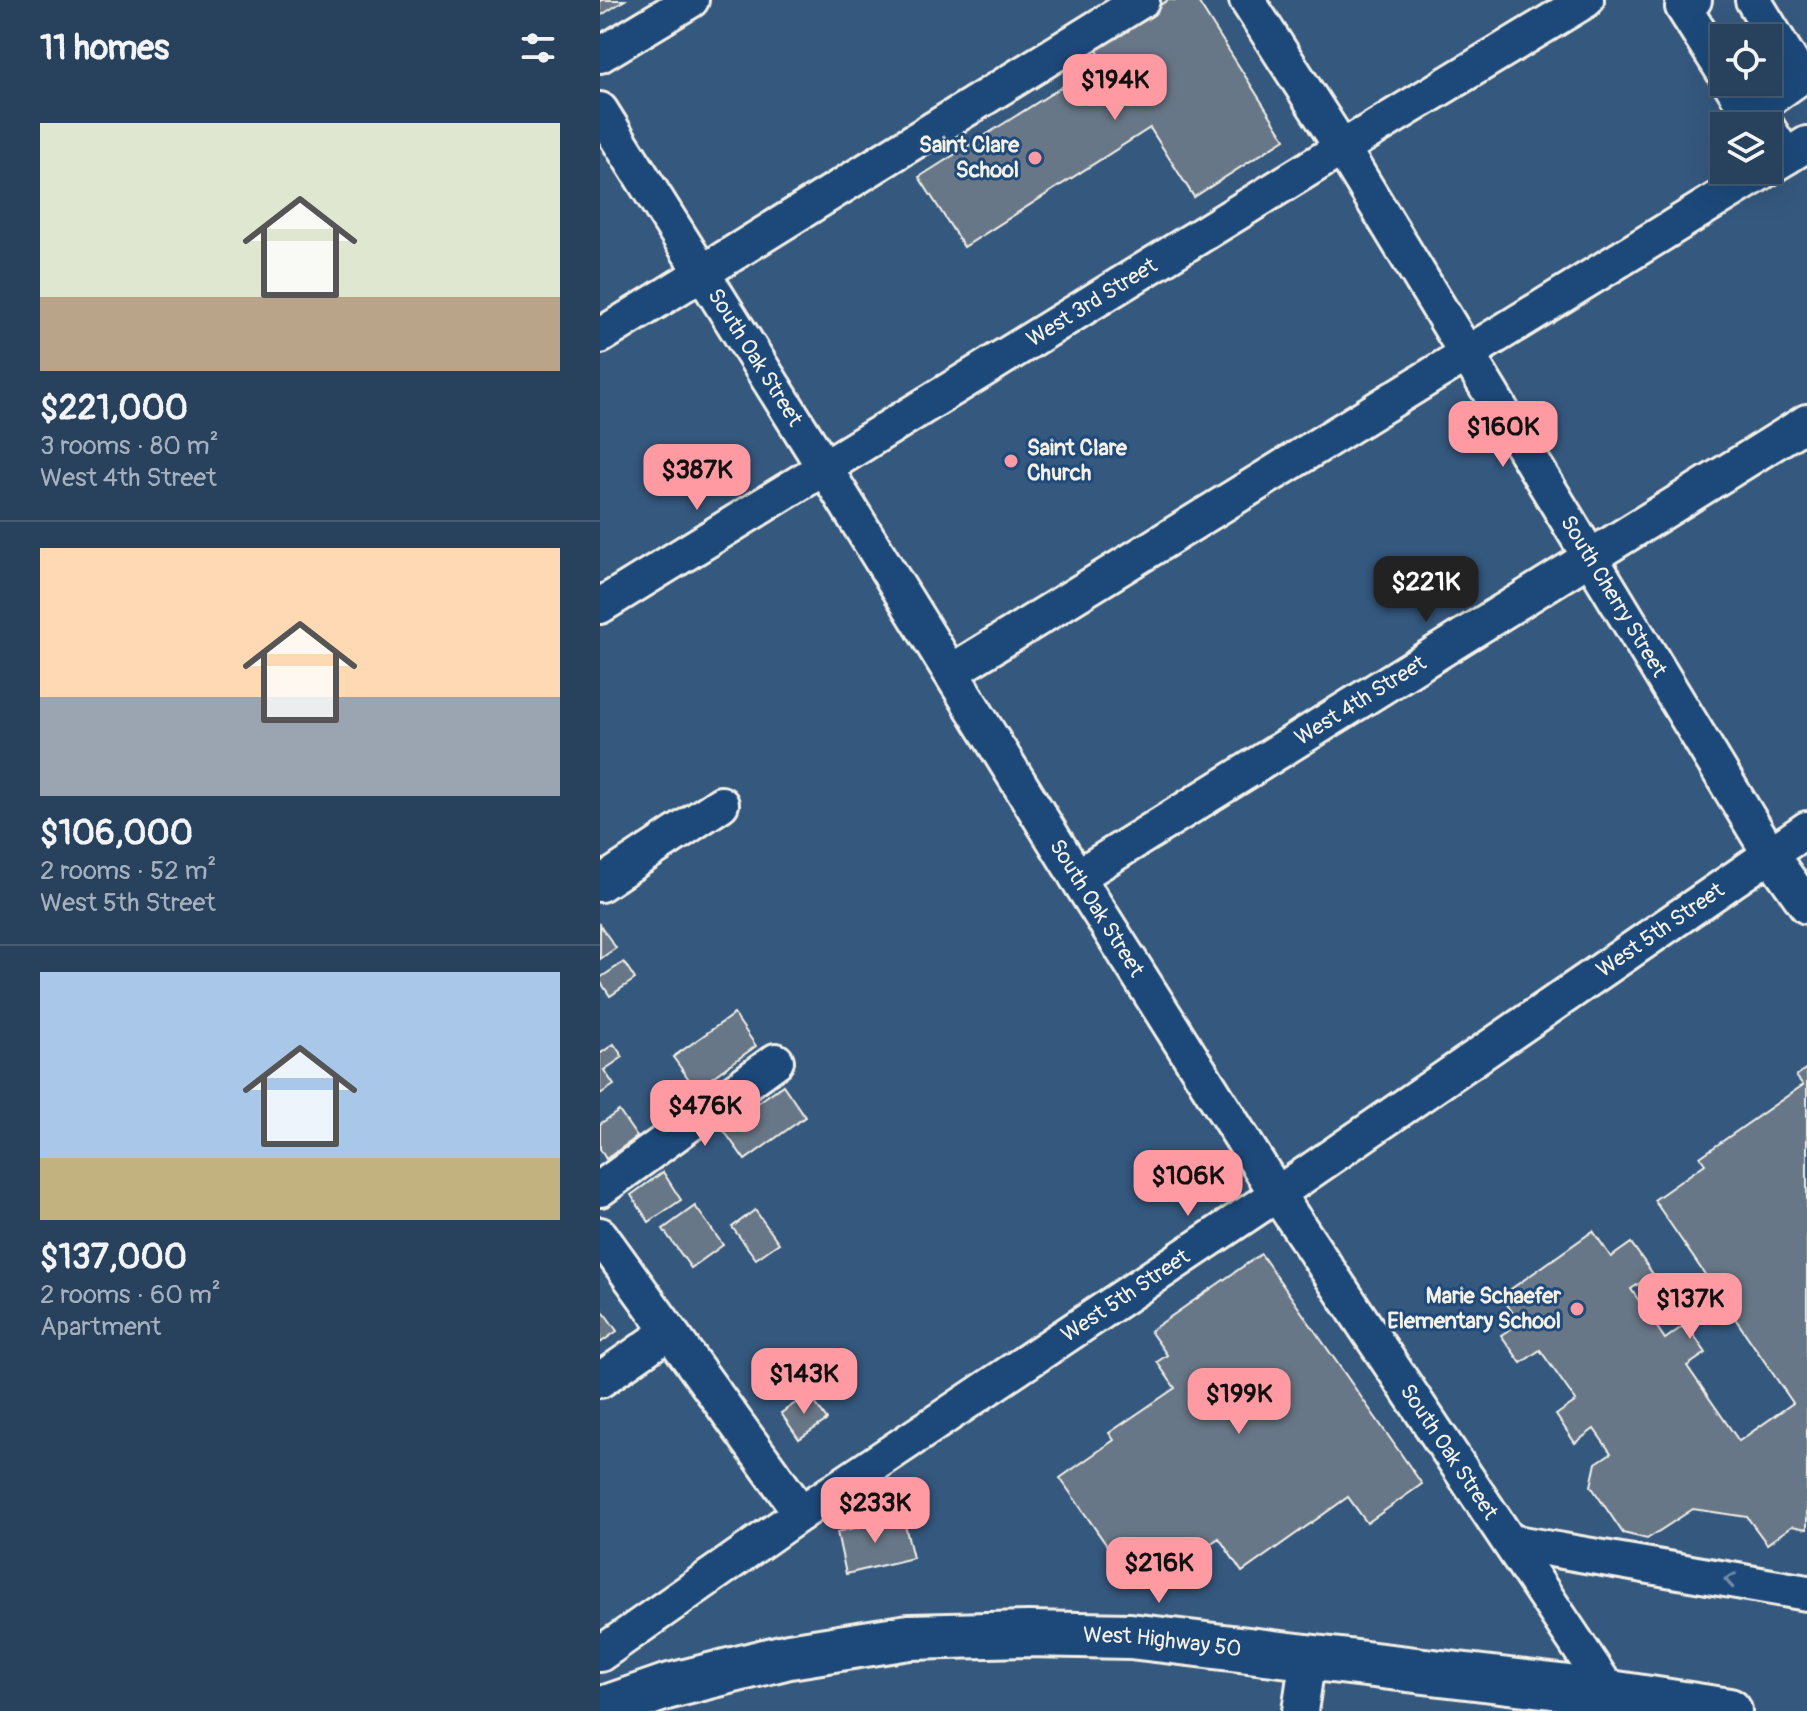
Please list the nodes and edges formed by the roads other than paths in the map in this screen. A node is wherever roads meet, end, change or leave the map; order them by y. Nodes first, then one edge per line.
1 (691, 0) edge
2 (1142, 0) edge
3 (1247, 0) edge
4 (1586, 0) edge
5 (1694, 0) edge
6 (1753, 0) edge
7 (1710, 50) edge
8 (600, 55) edge
9 (600, 110) edge
10 (1782, 123) edge
11 (1342, 148) junction
12 (1714, 184) edge
13 (702, 272) junction
14 (600, 336) edge
15 (1466, 353) junction
16 (1807, 422) edge
17 (824, 467) junction
18 (1590, 556) junction
19 (600, 606) edge
20 (951, 672) junction
21 (721, 804) dead end
22 (1807, 829) edge
23 (1770, 854) junction
24 (1077, 877) junction
25 (600, 884) edge
26 (1807, 906) edge
27 (776, 1061) dead end
28 (600, 1189) edge
29 (1277, 1194) junction
30 (600, 1235) edge
31 (669, 1332) junction
32 (600, 1380) edge
33 (801, 1513) junction
34 (1510, 1542) junction
35 (1807, 1593) edge
36 (600, 1654) edge
37 (1308, 1657) junction
38 (1610, 1693) junction
39 (600, 1710) edge
40 (1300, 1711) edge
41 (1729, 1711) edge

1 - 8 street
2 - 13 street
3 - 11 street, South Cherry Street
4 - 11 street, West 3rd Street
5 - 7 street
6 - 10 street
9 - 13 street, South Oak Street
11 - 15 street, South Cherry Street
11 - 17 street, West 3rd Street
12 - 15 street
13 - 14 street
13 - 17 street, South Oak Street
15 - 18 street, South Cherry Street
15 - 20 street
16 - 18 street, West 4th Street
17 - 19 street, West 3rd Street
17 - 20 street, South Oak Street
18 - 23 street, South Cherry Street
18 - 24 street, West 4th Street
20 - 24 street, South Oak Street
21 - 25 street
22 - 23 street, West 5th Street
23 - 26 street, South Cherry Street
23 - 29 street, West 5th Street
24 - 29 street, South Oak Street
27 - 28 street
29 - 33 street, West 5th Street
29 - 34 street, South Oak Street
30 - 31 street
31 - 32 street
31 - 33 street
33 - 36 street, West 5th Street
35 -> 34 street
34 - 38 street, South Oak Street
37 - 38 main road, West Highway 50
37 - 39 main road, West Highway 50
37 - 40 street
38 - 41 main road, West Highway 50

